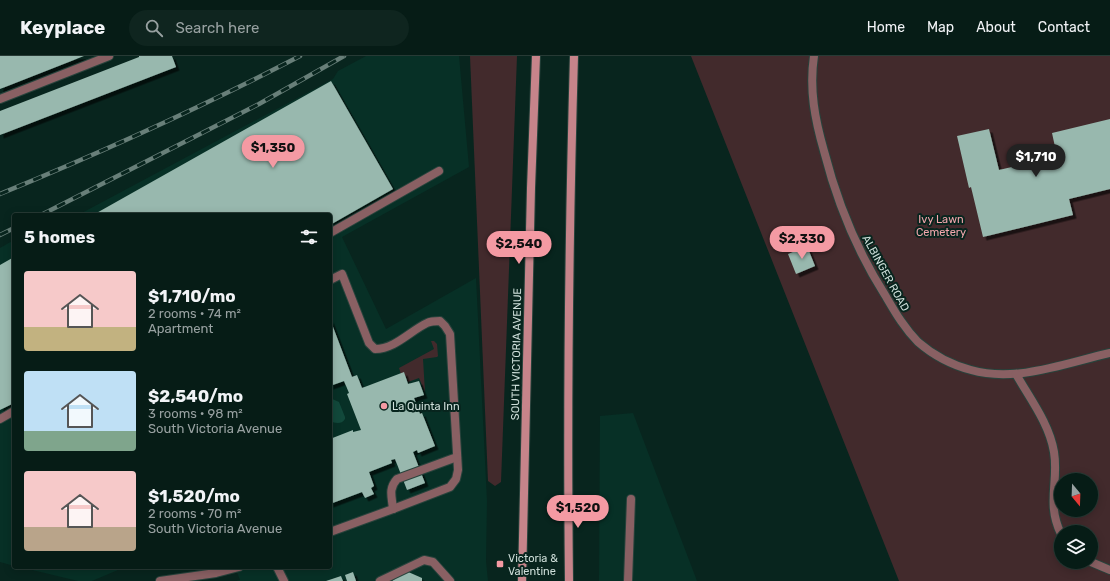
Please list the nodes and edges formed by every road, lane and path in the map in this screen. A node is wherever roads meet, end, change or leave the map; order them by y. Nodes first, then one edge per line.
1 (109, 56) edge
2 (536, 56) edge
3 (574, 56) edge
4 (814, 56) edge
5 (0, 99) edge
6 (439, 171) dead end
7 (332, 232) edge
8 (332, 279) edge
9 (1110, 353) edge
10 (1016, 374) junction
11 (12, 412) edge
12 (0, 419) edge
13 (457, 457) junction
14 (631, 499) dead end
15 (393, 509) junction
16 (1057, 525) edge
17 (332, 531) edge
18 (1098, 565) edge
19 (231, 569) edge
20 (278, 569) edge
21 (1110, 570) edge
22 (160, 581) edge
23 (284, 581) edge
24 (380, 581) edge
25 (450, 581) edge
26 (522, 581) edge
27 (569, 581) edge
28 (628, 581) edge

1 - 5 lane
2 - 26 main road, SOUTH VICTORIA AVENUE
3 - 27 main road
4 - 10 lane, ALBINGER ROAD
6 - 7 lane
8 - 13 lane
9 - 10 lane, ALBINGER ROAD
10 - 16 lane
11 - 12 lane
13 - 15 lane
13 - 15 lane
14 - 28 lane
15 - 17 lane
18 - 21 lane
19 - 22 lane
20 - 23 lane
24 - 25 lane

